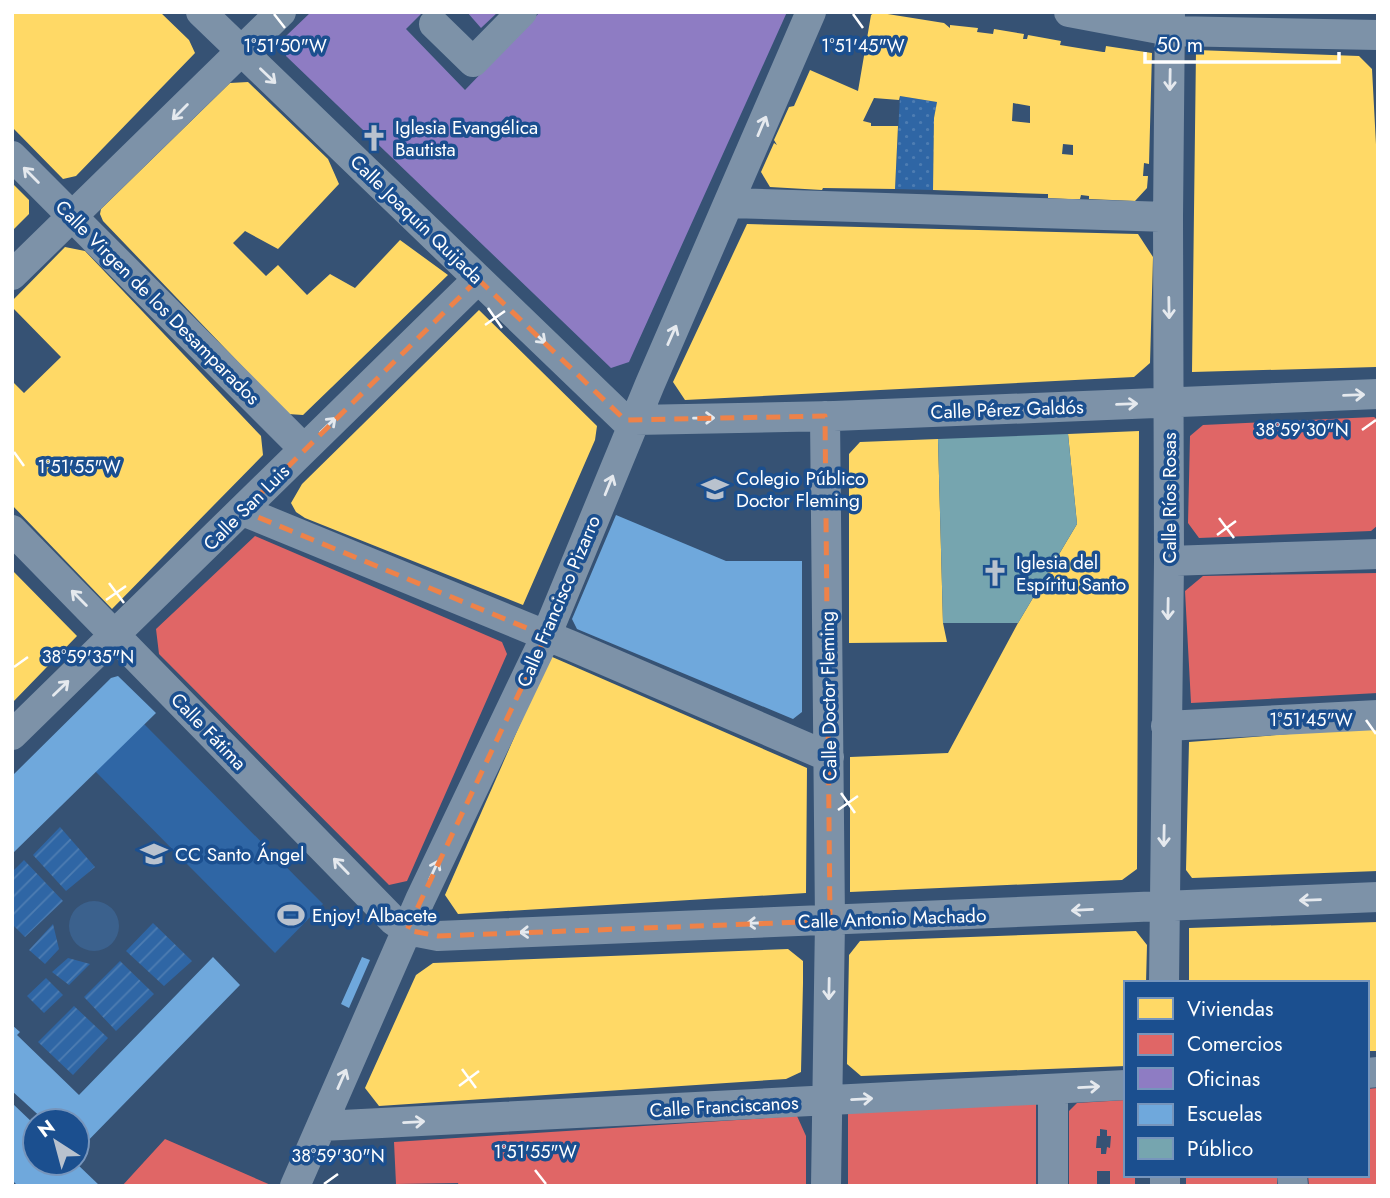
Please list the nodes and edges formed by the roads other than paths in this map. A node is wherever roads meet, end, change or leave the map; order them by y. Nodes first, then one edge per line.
1 (201, 12) edge
2 (281, 12) edge
3 (522, 12) edge
4 (811, 12) edge
5 (1069, 12) edge
6 (1170, 21) edge
7 (433, 24) dead end
8 (1378, 35) edge
9 (242, 51) junction
10 (12, 156) edge
11 (729, 203) junction
12 (74, 217) junction
13 (1168, 217) junction
14 (12, 275) edge
15 (478, 279) junction
16 (1378, 394) edge
17 (1169, 402) junction
18 (825, 416) junction
19 (634, 424) junction
20 (304, 449) junction
21 (243, 511) junction
22 (12, 530) edge
23 (1378, 554) edge
24 (1170, 561) junction
25 (116, 635) junction
26 (546, 636) junction
27 (1378, 715) edge
28 (1166, 726) junction
29 (12, 735) edge
30 (828, 757) junction
31 (1378, 897) edge
32 (1163, 906) junction
33 (830, 921) junction
34 (407, 930) junction
35 (1164, 981) edge
36 (1124, 1085) edge
37 (1053, 1089) junction
38 (827, 1101) junction
39 (322, 1126) junction
40 (295, 1186) edge
41 (826, 1186) edge
42 (1053, 1186) edge

1 - 9 street, Calle Joaquín Quijada
2 - 9 street
3 - 7 street
11 -> 4 street, Calle Francisco Pizarro
5 - 6 street
6 - 8 street
6 -> 13 street, Calle Ríos Rosas
9 -> 12 street
9 -> 15 street, Calle Joaquín Quijada
12 -> 10 street, Calle Virgen de los Desamparados
11 - 13 street
19 -> 11 street, Calle Francisco Pizarro
12 - 14 street
12 - 20 street, Calle Virgen de los Desamparados
13 -> 17 street, Calle Ríos Rosas
15 -> 19 street, Calle Joaquín Quijada
20 -> 15 street, Calle San Luis
17 -> 16 street, Calle Pérez Galdós
18 -> 17 street, Calle Pérez Galdós
17 - 24 street, Calle Ríos Rosas
19 -> 18 street, Calle Pérez Galdós
18 - 30 street, Calle Doctor Fleming
26 -> 19 street, Calle Francisco Pizarro
20 - 21 street, Calle San Luis
21 - 25 street, Calle San Luis
21 - 26 street
25 -> 22 street, Calle Fátima
23 - 24 street
24 -> 28 street, Calle Ríos Rosas
29 -> 25 street, Calle San Luis
34 -> 25 street, Calle Fátima
26 - 30 street
34 -> 26 street, Calle Francisco Pizarro
27 - 28 street
28 -> 32 street, Calle Ríos Rosas
30 - 33 street, Calle Doctor Fleming
31 -> 32 street, Calle Antonio Machado
32 -> 33 street, Calle Antonio Machado
32 - 35 street, Calle Ríos Rosas
33 -> 34 street, Calle Antonio Machado
33 -> 38 street, Calle Doctor Fleming
39 -> 34 street, Calle Francisco Pizarro
37 -> 36 street, Calle Franciscanos
38 -> 37 street, Calle Franciscanos
37 - 42 street
39 -> 38 street, Calle Franciscanos
38 - 41 street, Calle Doctor Fleming
39 - 40 street, Calle Francisco Pizarro

